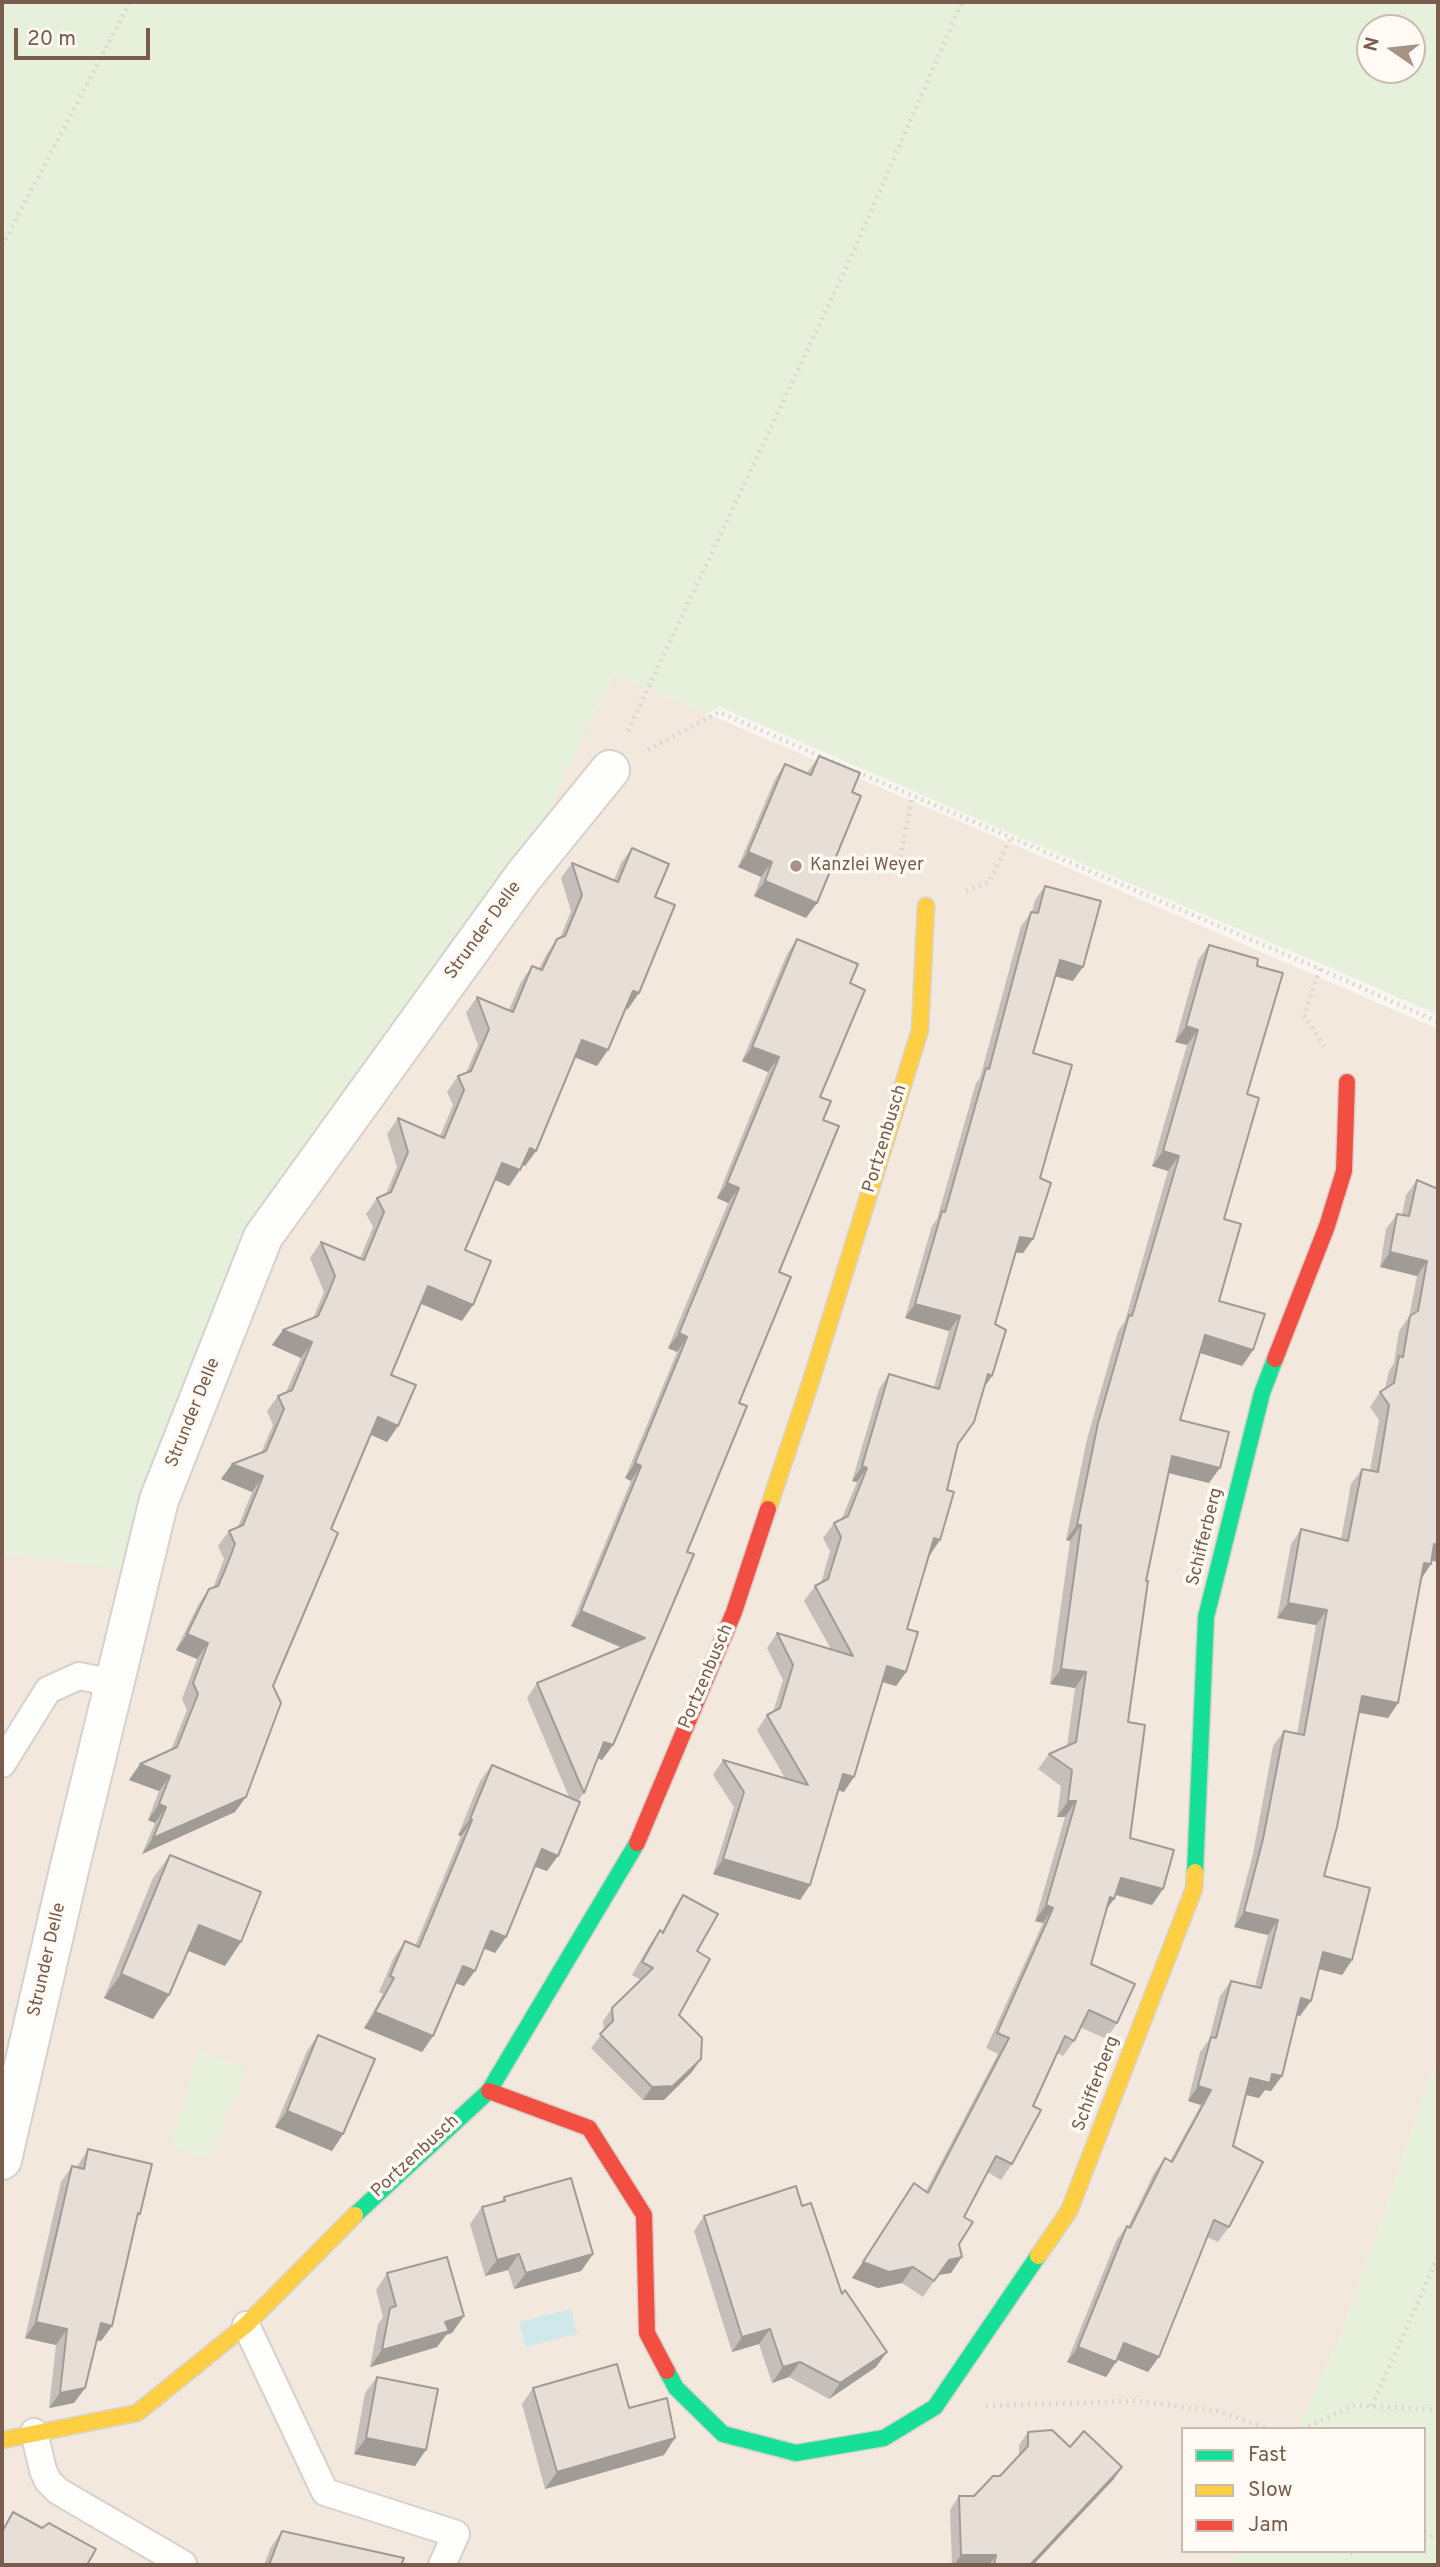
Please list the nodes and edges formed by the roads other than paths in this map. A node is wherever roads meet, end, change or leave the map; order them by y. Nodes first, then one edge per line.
1 (610, 770) road end
2 (926, 906) road end
3 (1347, 1082) road end
4 (114, 1683) junction
5 (2, 1764) edge
6 (489, 2091) junction
7 (2, 2160) edge
8 (246, 2325) junction
9 (34, 2432) junction
10 (2, 2440) edge
11 (183, 2564) edge
12 (442, 2565) edge

1 - 4 street, Strunder Delle
2 - 6 street, Portzenbusch
3 - 6 street, Schifferberg
4 - 5 lane
4 - 7 street, Strunder Delle
6 - 8 street, Portzenbusch
8 - 9 street, Portzenbusch
8 - 12 lane
9 - 10 street, Portzenbusch
9 - 11 lane

